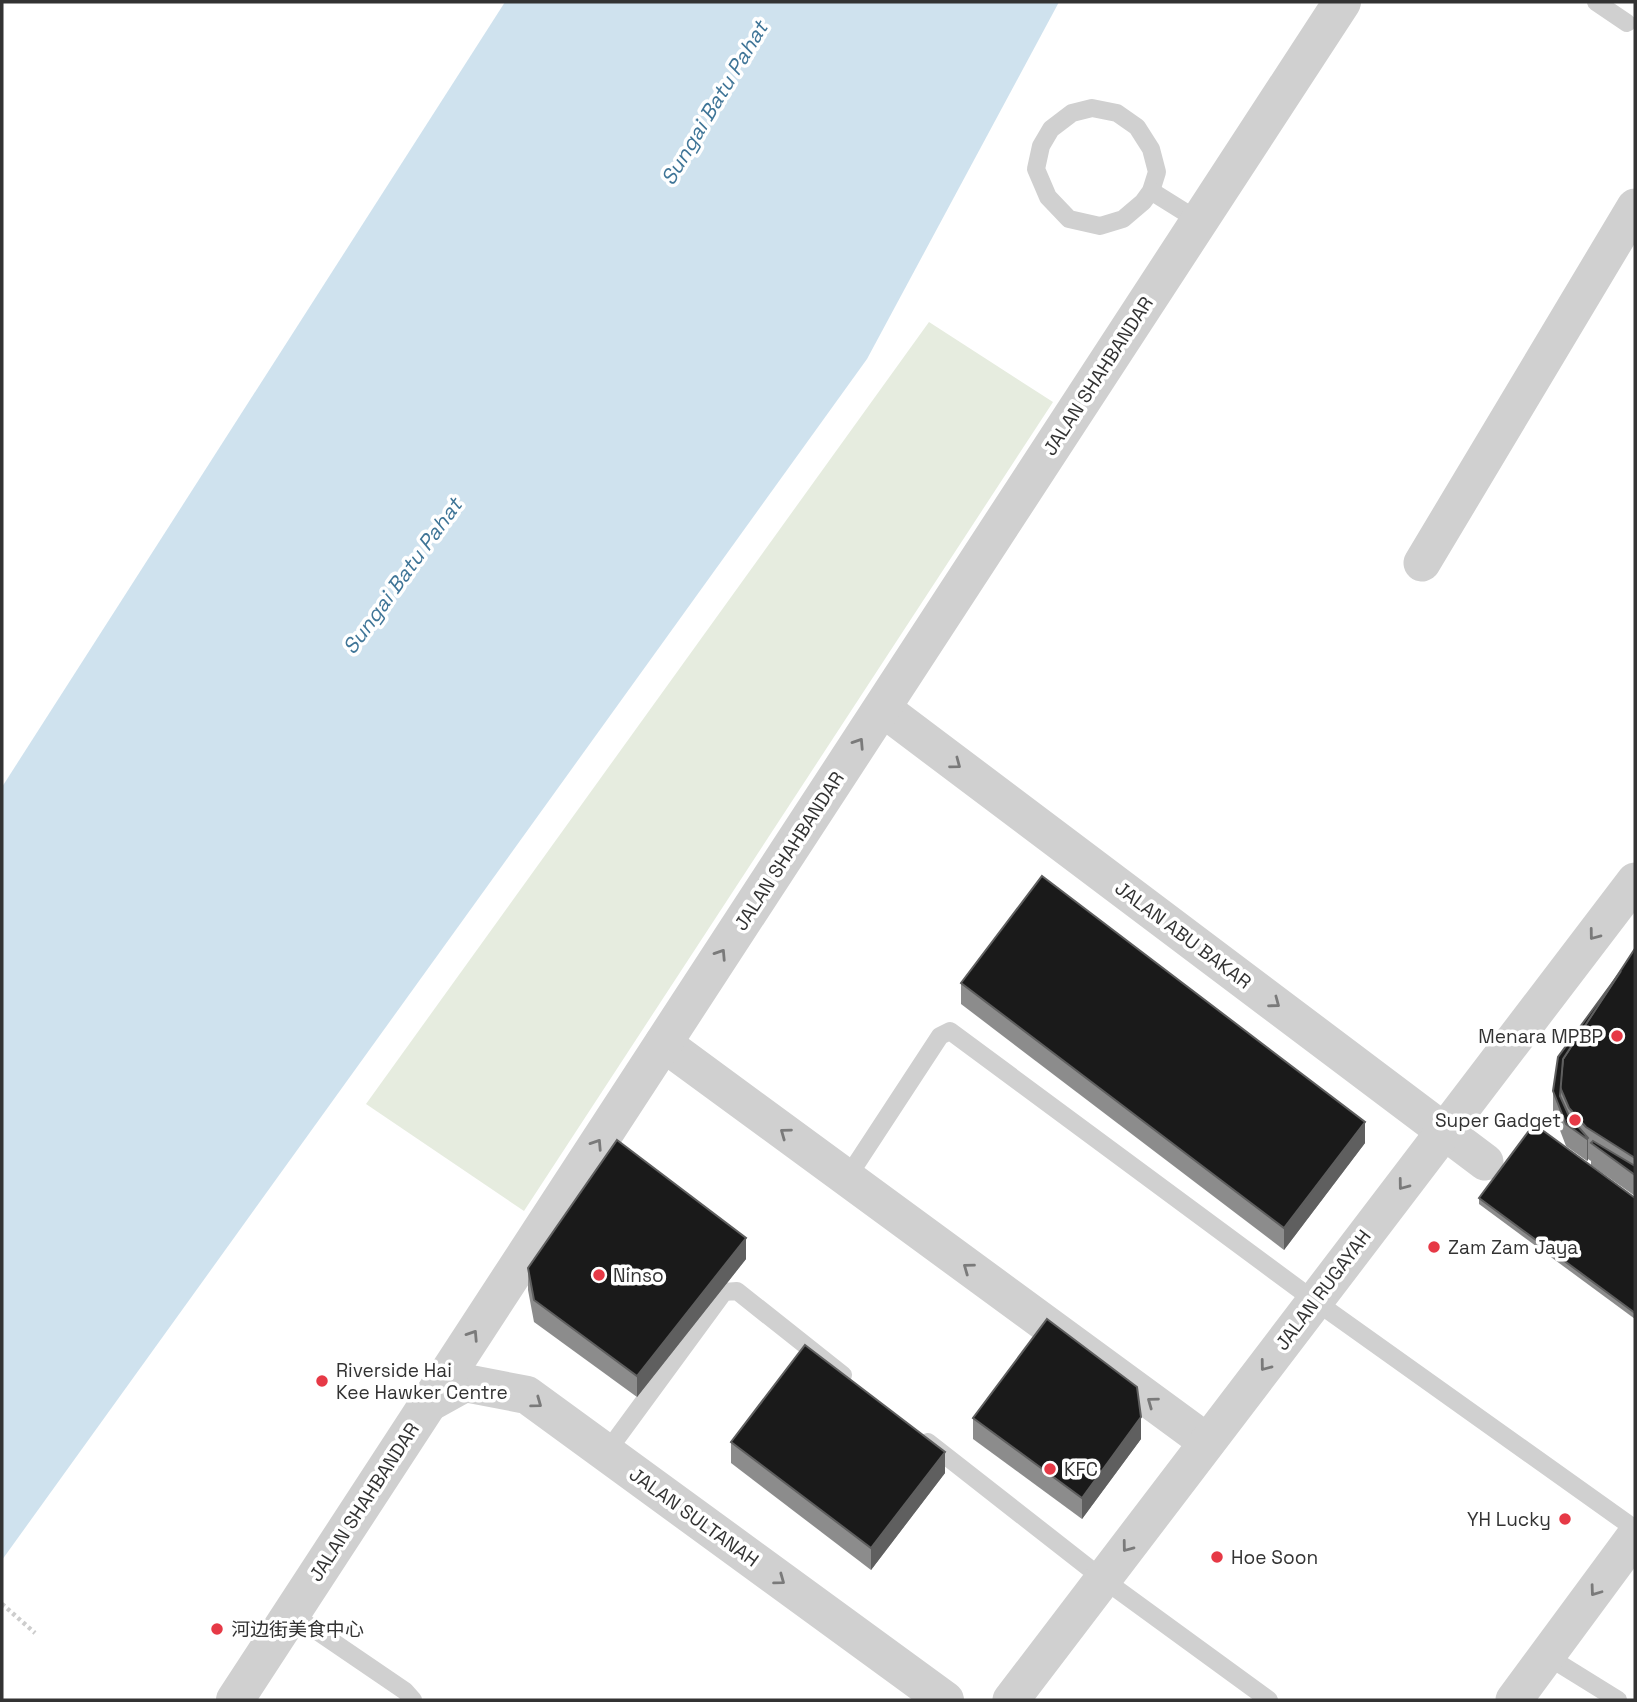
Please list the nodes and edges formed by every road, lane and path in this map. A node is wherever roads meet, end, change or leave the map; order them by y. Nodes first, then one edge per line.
1 (1342, 2) edge
2 (1596, 2) edge
3 (1627, 23) dead end
4 (1151, 191) junction
5 (1635, 207) edge
6 (1199, 221) junction
7 (1422, 563) dead end
8 (882, 708) junction
9 (1635, 881) edge
10 (663, 1043) junction
11 (1444, 1131) junction
12 (1485, 1162) dead end
13 (847, 1178) junction
14 (1315, 1301) junction
15 (855, 1384) edge
16 (429, 1403) junction
17 (920, 1435) edge
18 (1207, 1442) junction
19 (606, 1453) junction
20 (1635, 1528) edge
21 (1635, 1536) edge
22 (1103, 1579) junction
23 (2, 1604) edge
24 (292, 1614) junction
25 (35, 1633) dead end
26 (1547, 1656) junction
27 (236, 1700) edge
28 (413, 1700) edge
29 (945, 1700) edge
30 (1011, 1700) edge
31 (1269, 1700) edge
32 (1514, 1700) edge
33 (1618, 1700) edge

1 - 6 street, JALAN SHAHBANDAR
2 - 3 lane
4 - 4 lane
4 - 6 lane
5 - 7 street
6 - 8 street, JALAN SHAHBANDAR
10 -> 8 street, JALAN SHAHBANDAR
8 -> 11 street, JALAN ABU BAKAR
9 -> 11 street, JALAN RUGAYAH
13 -> 10 street
16 -> 10 street, JALAN SHAHBANDAR
11 - 12 street, JALAN ABU BAKAR
11 -> 14 street, JALAN RUGAYAH
13 - 14 lane
18 -> 13 street
14 -> 18 street, JALAN RUGAYAH
14 - 20 lane
15 - 19 lane
16 -> 19 street, JALAN SULTANAH
16 - 24 street, JALAN SHAHBANDAR
17 - 22 lane
18 -> 22 street, JALAN RUGAYAH
19 -> 29 street, JALAN SULTANAH
21 -> 26 street
22 - 30 street, JALAN RUGAYAH
22 - 31 lane
23 - 25 path
24 - 27 street, JALAN SHAHBANDAR
24 - 28 lane
26 - 32 street
26 - 33 lane

